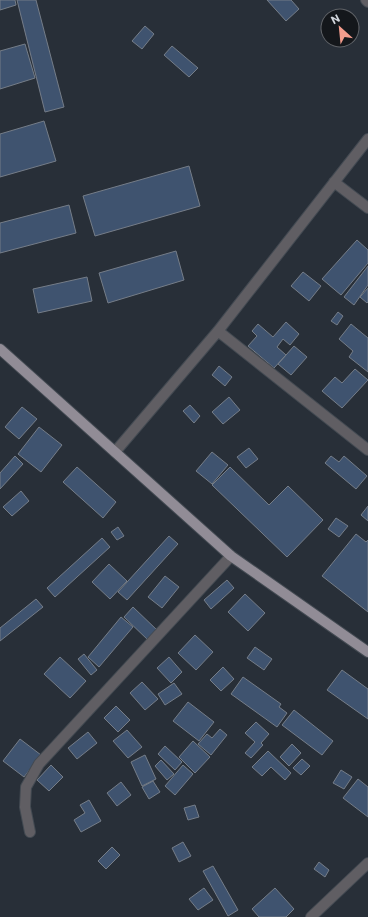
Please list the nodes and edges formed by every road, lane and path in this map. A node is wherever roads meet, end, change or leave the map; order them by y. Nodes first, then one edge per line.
1 (368, 139) edge
2 (334, 182) junction
3 (368, 208) edge
4 (218, 331) junction
5 (0, 349) edge
6 (368, 450) edge
7 (115, 452) junction
8 (231, 556) junction
9 (368, 652) edge
10 (30, 832) dead end
11 (368, 863) edge
12 (311, 917) edge

1 - 2 street
2 - 3 street
2 - 4 street
4 - 6 street
4 - 7 street
5 - 7 main road
7 - 8 main road
8 - 9 main road
8 - 10 street
11 - 12 street

